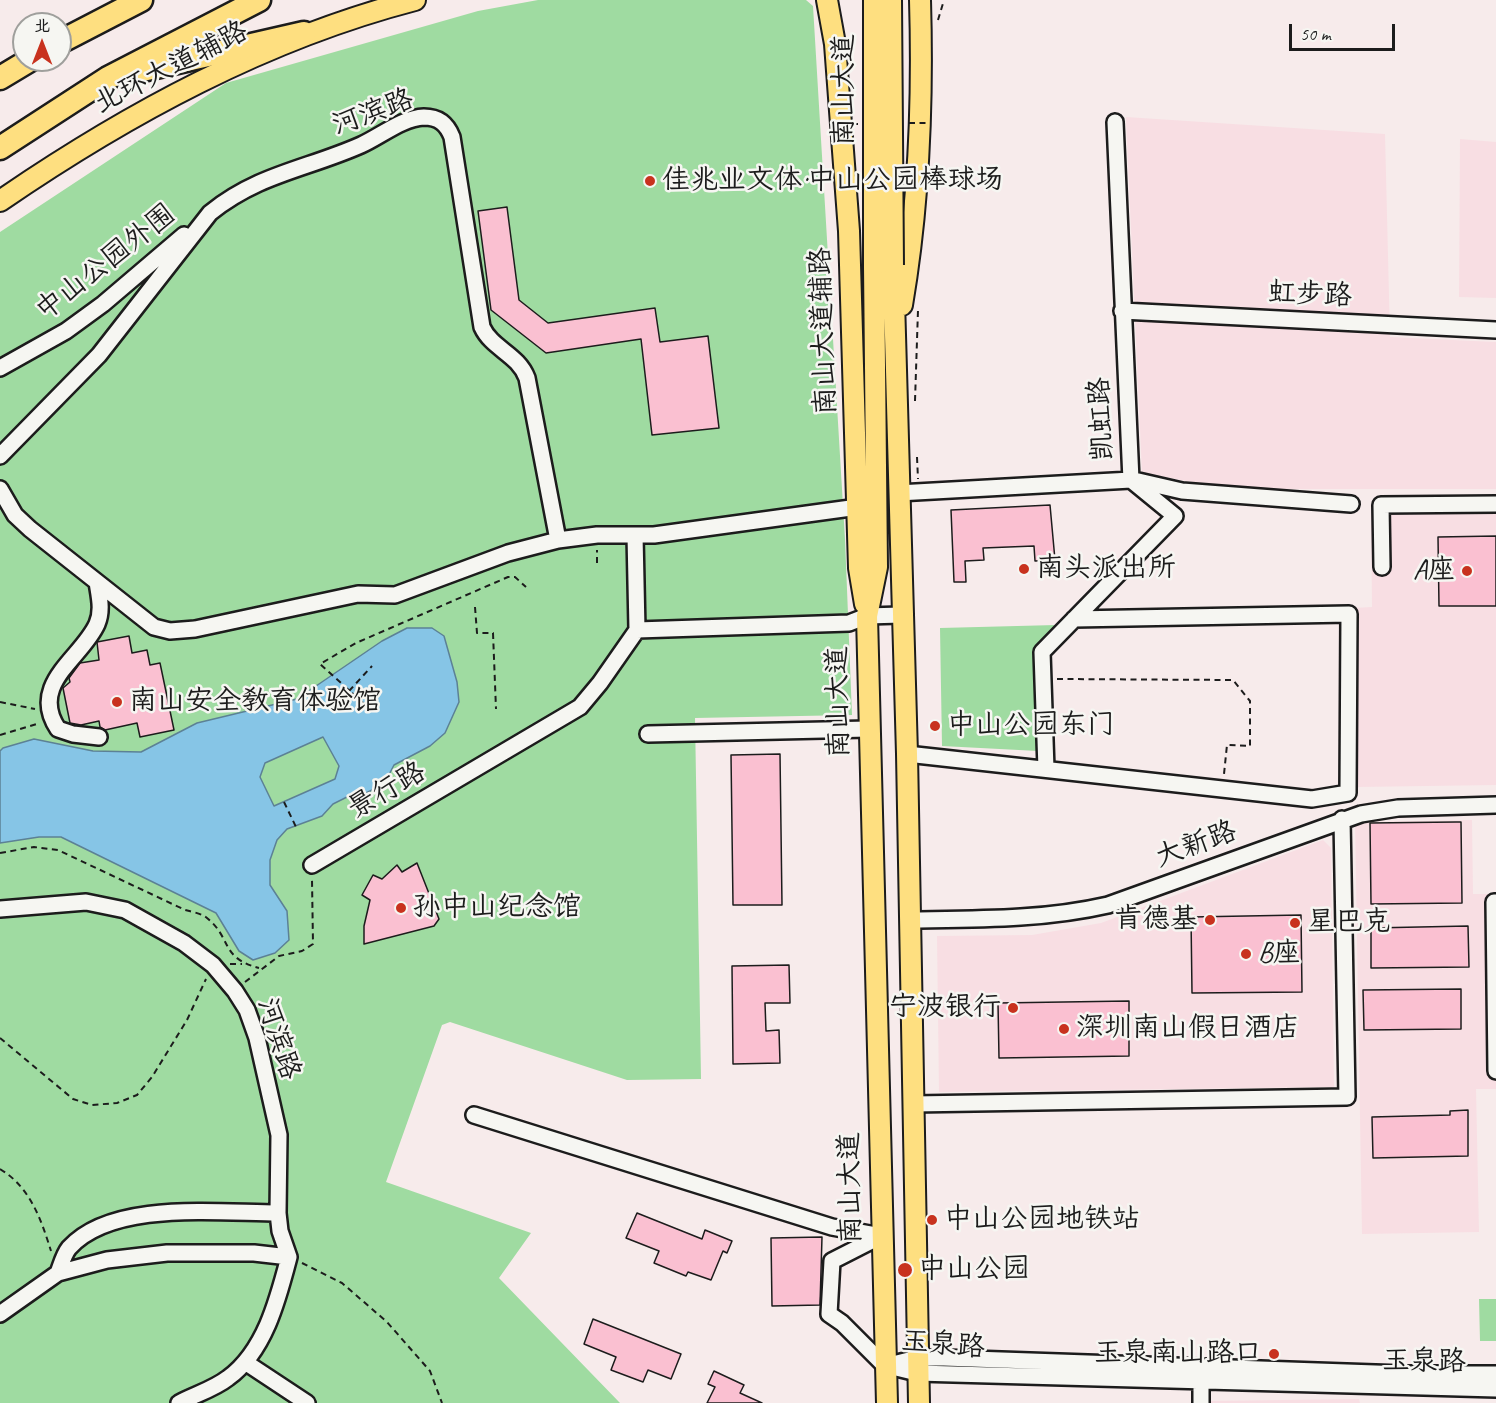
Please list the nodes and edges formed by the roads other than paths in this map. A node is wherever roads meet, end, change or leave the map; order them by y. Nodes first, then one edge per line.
1 (141, 0) edge
2 (259, 0) edge
3 (415, 0) edge
4 (827, 0) edge
5 (837, 0) edge
6 (874, 0) edge
7 (891, 0) edge
8 (920, 0) edge
9 (929, 0) edge
10 (921, 31) junction
11 (304, 33) junction
12 (72, 36) edge
13 (835, 44) junction
14 (108, 78) junction
15 (1114, 122) dead end
16 (0, 148) edge
17 (0, 201) edge
18 (210, 213) junction
19 (883, 265) junction
20 (1122, 310) junction
21 (1496, 330) edge
22 (895, 348) junction
23 (874, 349) junction
24 (0, 368) edge
25 (0, 456) edge
26 (1131, 480) junction
27 (0, 489) edge
28 (898, 493) junction
29 (1351, 504) dead end
30 (1496, 504) edge
31 (858, 507) junction
32 (635, 535) junction
33 (558, 540) junction
34 (1382, 567) dead end
35 (97, 582) junction
36 (901, 615) junction
37 (867, 616) junction
38 (1074, 619) junction
39 (637, 630) junction
40 (868, 729) junction
41 (648, 734) dead end
42 (99, 737) dead end
43 (907, 754) junction
44 (1046, 769) junction
45 (1496, 805) edge
46 (1342, 819) junction
47 (312, 865) road end
48 (1496, 902) edge
49 (0, 909) edge
50 (910, 920) junction
51 (1496, 1071) edge
52 (913, 1104) junction
53 (474, 1115) dead end
54 (278, 1213) junction
55 (881, 1236) junction
56 (289, 1257) junction
57 (58, 1273) junction
58 (0, 1314) edge
59 (244, 1362) junction
60 (917, 1365) junction
61 (885, 1366) junction
62 (1201, 1374) junction
63 (1496, 1374) edge
64 (1387, 1388) edge
65 (1496, 1389) edge
66 (179, 1403) edge
67 (307, 1403) edge
68 (886, 1403) edge
69 (919, 1403) edge
70 (1201, 1403) edge

1 - 12 highway
2 - 14 highway
3 - 11 main road, 北环大道辅路
4 - 13 main road
5 - 13 main road
6 - 19 main road, 南山大道, bridge
7 - 19 main road, 南山大道, bridge
8 - 10 main road
9 - 10 main road
10 - 22 main road
11 - 14 highway
11 - 17 main road, 北环大道辅路
13 - 31 main road, 南山大道辅路
14 - 16 highway
15 - 20 street, 凯虹路
18 - 24 street, 中山公园外围
18 - 25 street, 河滨路
18 - 33 street, 河滨路
19 - 22 main road, 南山大道
19 - 23 main road, 南山大道
20 - 21 street, 虹步路
20 - 26 street, 凯虹路
22 - 23 main road
22 - 28 main road, 南山大道
23 - 37 main road, 南山大道
26 - 28 street, 凯虹路
26 - 29 street
26 - 38 street
27 - 35 street
28 - 36 main road, 南山大道
30 - 34 street
31 - 32 street
31 - 37 main road, 南山大道辅路
32 - 33 street
32 - 39 street
33 - 35 street
35 - 42 street
36 - 37 street
36 - 43 main road, 南山大道
37 - 39 street
37 - 40 main road, 南山大道
38 - 44 street
38 - 44 street
39 - 47 street, 景行路
40 - 41 street
40 - 55 main road, 南山大道
43 - 44 street
43 - 50 main road, 南山大道
45 - 46 street, 大新路
46 - 50 street, 大新路
46 - 52 street
48 - 51 street
49 - 54 street, 河滨路
50 - 52 main road, 南山大道
52 - 60 main road, 南山大道
53 - 55 street
54 - 56 street, 河滨路
54 - 57 street
55 - 61 main road, 南山大道
55 - 61 street
56 - 57 street
56 - 59 street
57 - 58 street
59 - 66 street
59 - 67 street
60 - 61 street, 玉泉路
60 - 62 street, 玉泉路
60 - 69 main road, 南山大道
61 - 68 main road, 南山大道
62 - 64 street, 玉泉路
62 - 70 street
63 - 64 street, 玉泉路
64 - 65 street, 玉泉路

